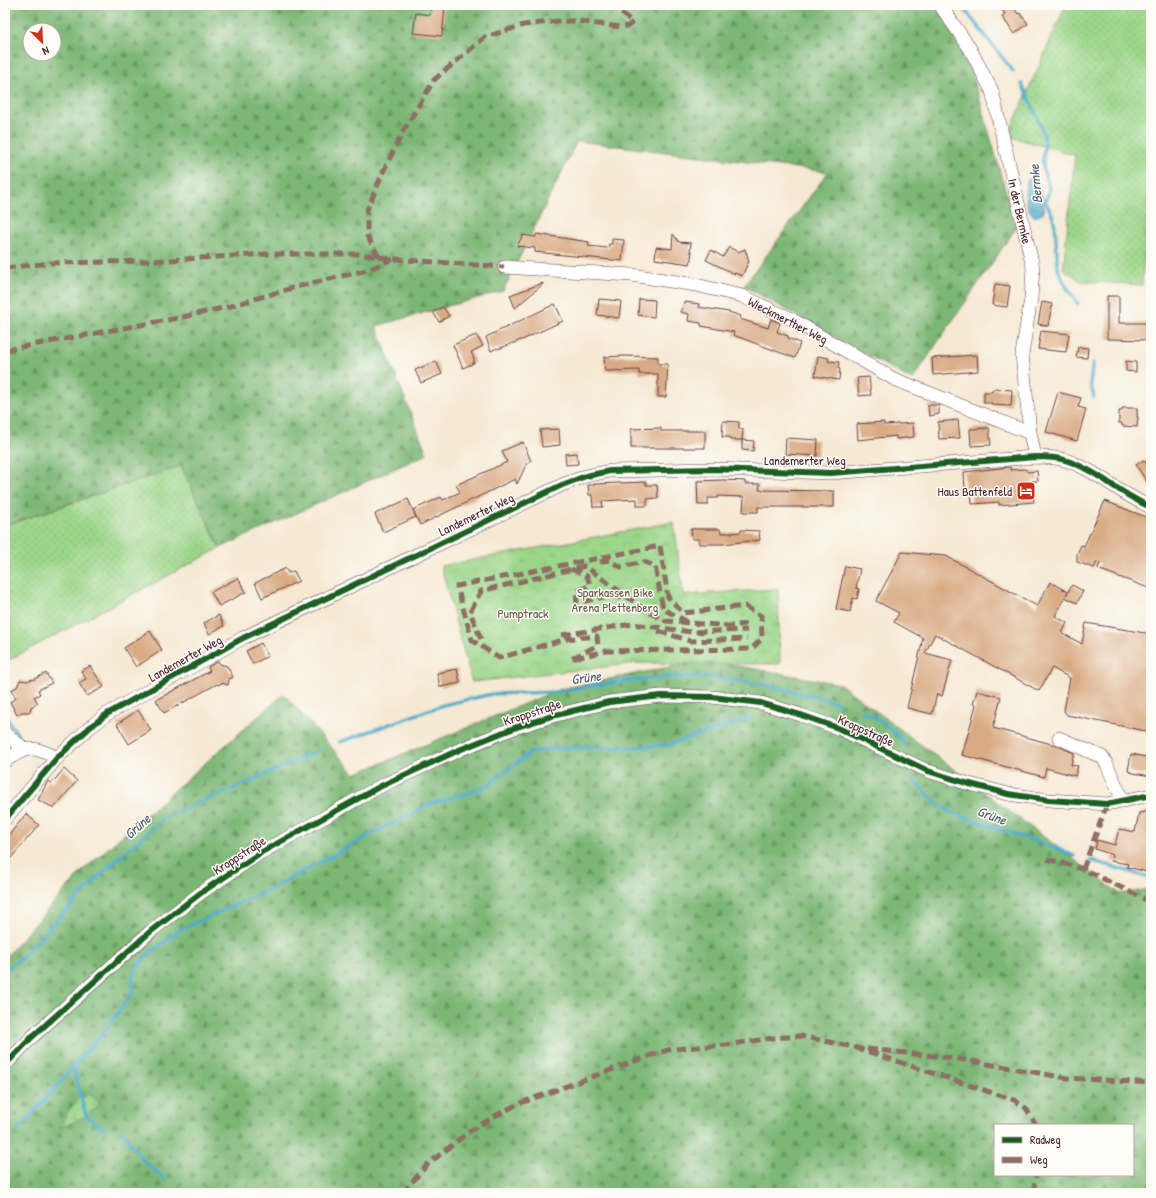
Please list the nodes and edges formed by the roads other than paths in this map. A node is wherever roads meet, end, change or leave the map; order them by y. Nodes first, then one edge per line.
1 (940, 5) edge
2 (504, 267) dead end
3 (1030, 433) junction
4 (1035, 457) junction
5 (1151, 507) edge
6 (5, 733) edge
7 (1059, 738) dead end
8 (24, 749) junction
9 (57, 758) junction
10 (5, 761) edge
11 (1151, 795) edge
12 (1123, 801) junction
13 (5, 819) edge
14 (5, 1064) edge

1 - 3 street, In der Bermke
2 - 3 street, Wieckmerther Weg
3 - 4 street
4 - 5 street, Landemerter Weg
4 - 9 street, Landemerter Weg
6 - 8 street
7 - 12 street
8 - 9 street
8 - 10 street
9 - 13 street, Landemerter Weg
11 - 12 street, Kroppstraße
12 - 14 street, Kroppstraße

